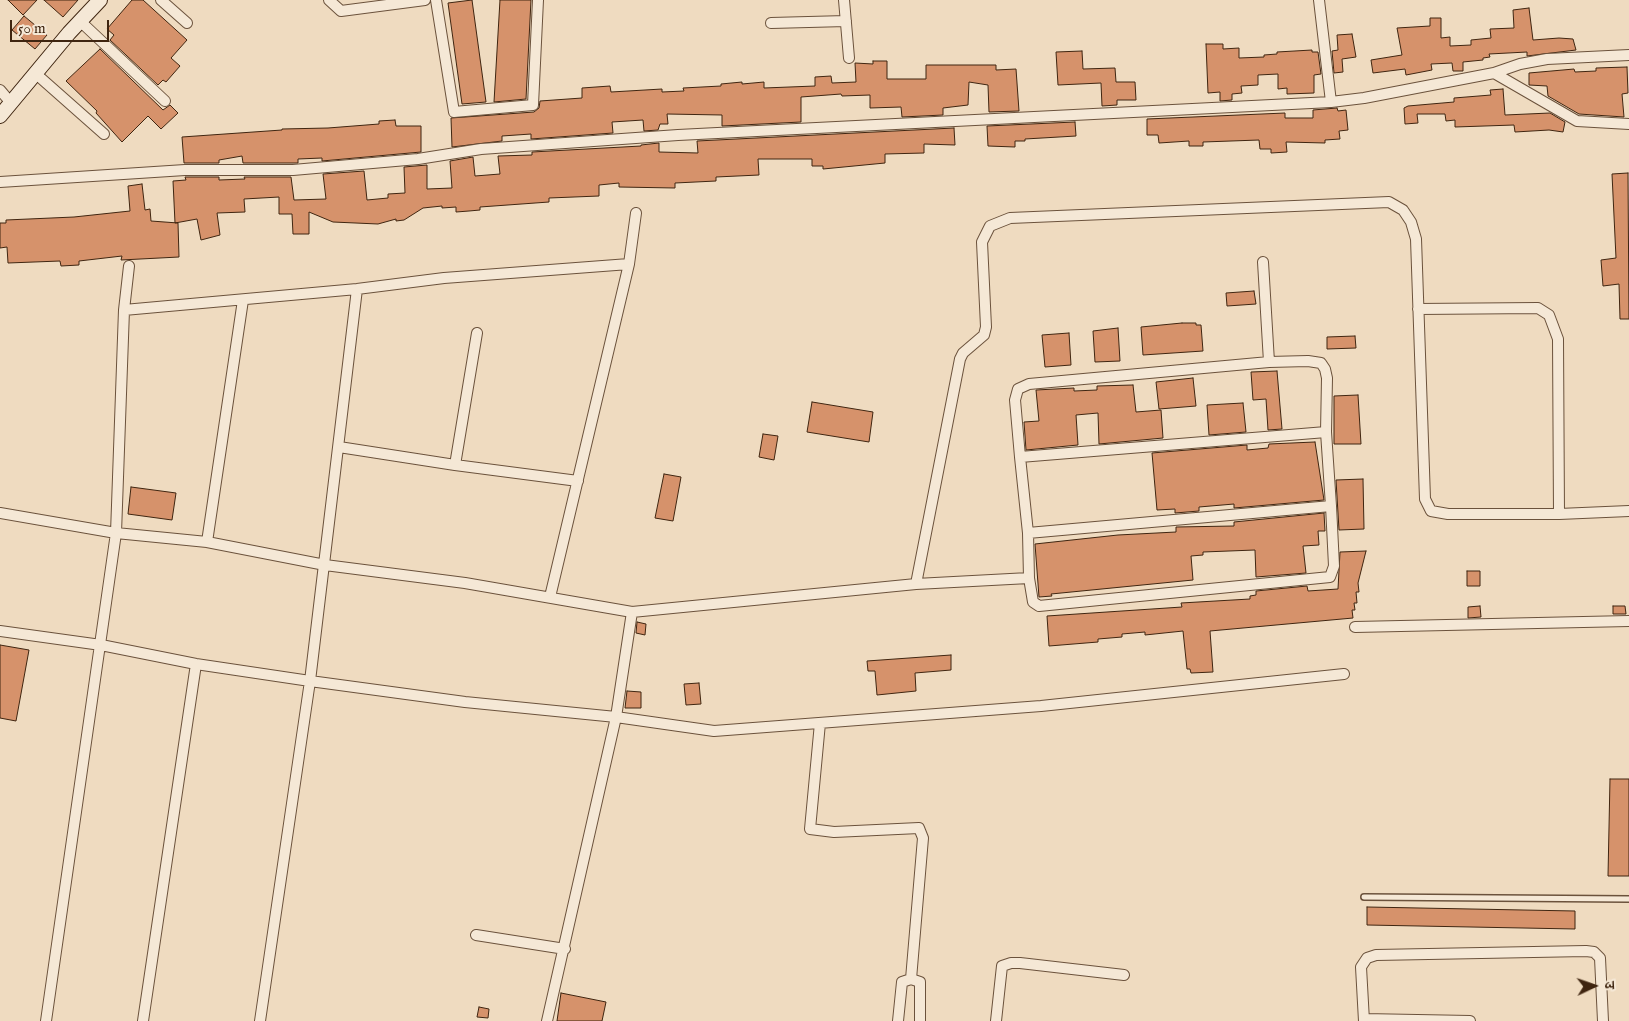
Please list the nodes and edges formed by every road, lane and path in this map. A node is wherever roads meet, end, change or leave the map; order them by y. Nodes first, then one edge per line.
1 (100, 0) edge
2 (161, 0) edge
3 (329, 0) edge
4 (424, 0) edge
5 (436, 0) edge
6 (538, 0) edge
7 (844, 0) edge
8 (1319, 0) edge
9 (80, 21) junction
10 (846, 21) junction
11 (771, 23) dead end
12 (187, 24) dead end
13 (1629, 55) edge
14 (849, 58) dead end
15 (35, 73) junction
16 (1494, 73) junction
17 (0, 90) edge
18 (165, 101) dead end
19 (1331, 102) junction
20 (11, 103) junction
21 (0, 116) edge
22 (1629, 124) edge
23 (104, 134) dead end
24 (0, 182) edge
25 (636, 213) dead end
26 (1262, 262) dead end
27 (629, 264) junction
28 (128, 266) dead end
29 (358, 289) junction
30 (243, 300) junction
31 (1418, 309) junction
32 (124, 310) junction
33 (477, 333) dead end
34 (1269, 362) junction
35 (1326, 432) junction
36 (339, 448) junction
37 (1020, 457) junction
38 (455, 465) junction
39 (578, 481) junction
40 (1331, 506) junction
41 (1629, 511) edge
42 (0, 513) edge
43 (1559, 514) junction
44 (116, 533) junction
45 (1028, 533) junction
46 (207, 542) junction
47 (326, 565) junction
48 (1029, 578) junction
49 (916, 584) junction
50 (550, 597) junction
51 (632, 612) junction
52 (1629, 621) edge
53 (1355, 628) dead end
54 (0, 631) edge
55 (101, 645) junction
56 (196, 664) junction
57 (1344, 674) dead end
58 (310, 681) junction
59 (616, 717) junction
60 (820, 723) junction
61 (1364, 897) dead end
62 (1629, 899) edge
63 (476, 934) dead end
64 (565, 949) junction
65 (1124, 975) dead end
66 (911, 979) junction
67 (1364, 1020) edge
68 (46, 1021) edge
69 (143, 1021) edge
70 (260, 1021) edge
71 (547, 1021) edge
72 (898, 1021) edge
73 (920, 1021) edge
74 (996, 1021) edge
75 (1470, 1021) edge
76 (1602, 1021) edge

1 - 9 street
2 - 12 street
3 - 4 street
5 - 6 street
7 - 10 street
8 - 19 street
9 - 15 street
9 - 18 street
10 - 11 street
10 - 14 street
13 - 16 street
15 - 20 street
15 - 23 street
16 - 19 street
16 - 22 street
17 - 20 street
19 - 24 street
20 - 21 street
25 - 27 street
26 - 34 street
27 - 29 street
27 - 39 street
28 - 32 street
29 - 30 street
29 - 36 street
30 - 32 street
30 - 46 street
31 - 43 street
31 - 43 street
31 - 49 street
32 - 44 street
33 - 38 street
34 - 35 street
34 - 37 street
35 - 37 street
35 - 40 street
36 - 38 street
36 - 47 street
37 - 45 street
38 - 39 street
39 - 50 street
40 - 45 street
40 - 48 street
41 - 43 street
42 - 44 street
44 - 46 street
44 - 55 street
45 - 48 street
46 - 47 street
47 - 50 street
47 - 58 street
48 - 49 street
49 - 51 street
50 - 51 street
51 - 59 street
52 - 53 street
54 - 55 street
55 - 56 street
55 - 68 street
56 - 58 street
56 - 69 street
57 - 60 street
58 - 59 street
58 - 70 street
59 - 60 street
59 - 64 street
60 - 66 street
61 - 62 lane
63 - 64 street
64 - 71 street
65 - 74 street
66 - 72 street
66 - 73 street
67 - 75 street
67 - 76 street

